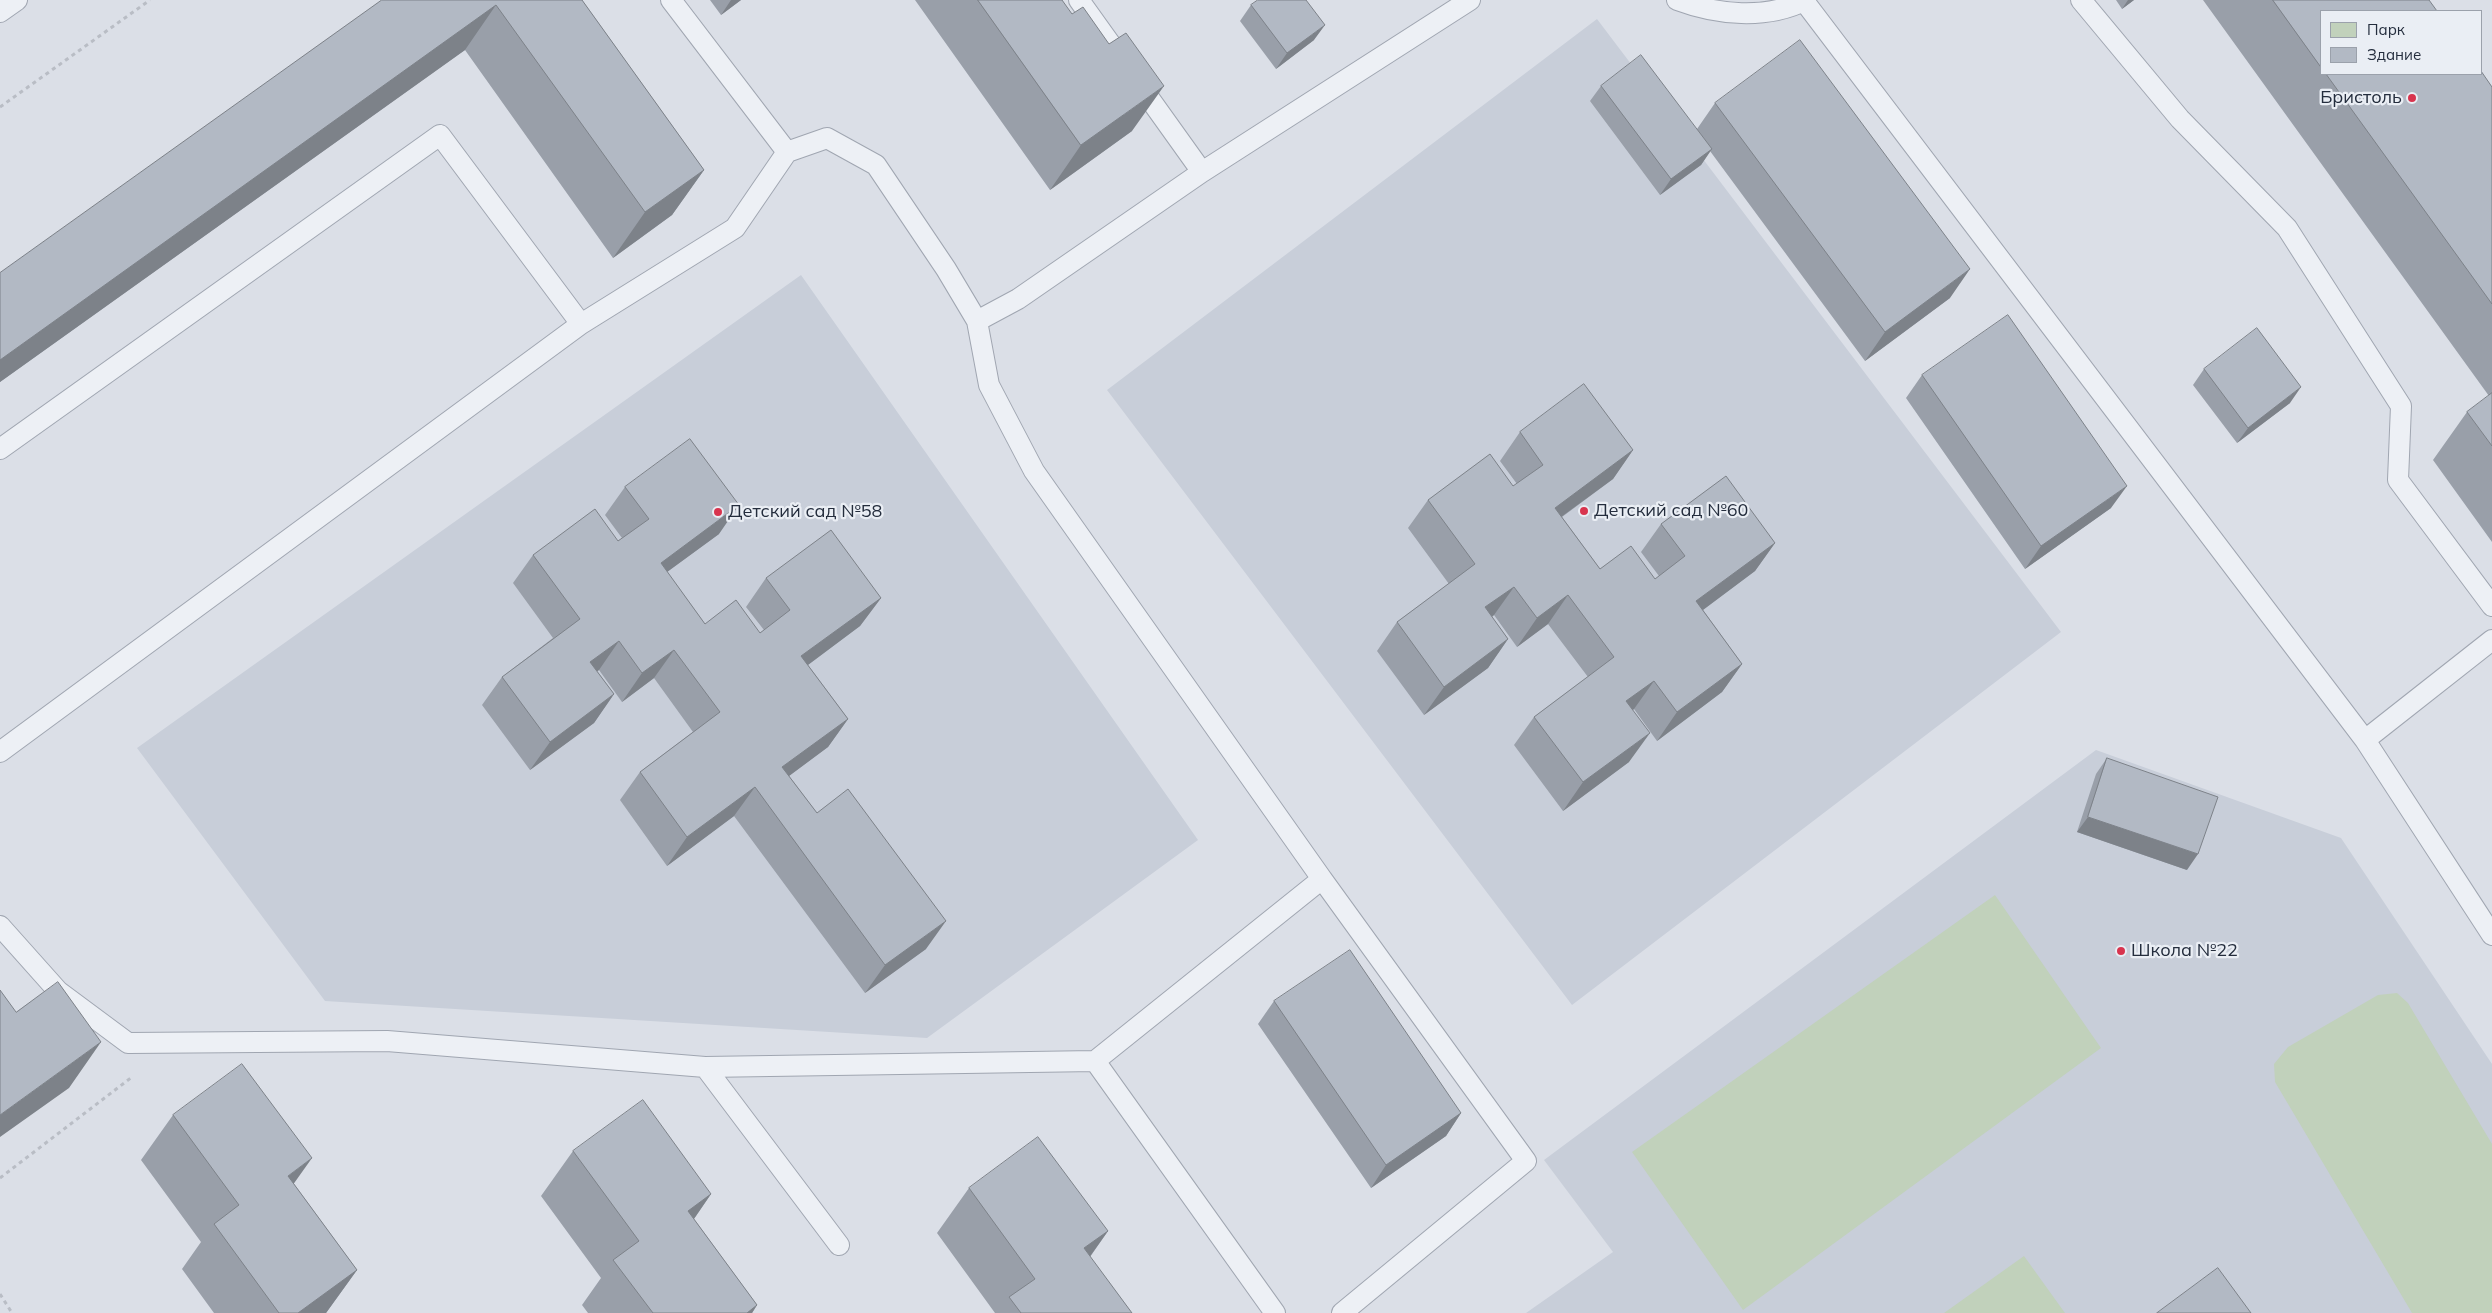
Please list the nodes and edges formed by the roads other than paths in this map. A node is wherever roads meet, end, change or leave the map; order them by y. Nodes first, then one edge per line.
1 (17, 0) edge
2 (672, 0) edge
3 (1079, 0) edge
4 (1470, 0) edge
5 (1677, 0) edge
6 (2081, 0) edge
7 (1805, 1) edge
8 (0, 12) edge
9 (787, 152) junction
10 (1202, 172) junction
11 (977, 321) junction
12 (580, 324) junction
13 (0, 449) edge
14 (2492, 606) edge
15 (2492, 640) edge
16 (2365, 740) junction
17 (0, 752) edge
18 (1322, 879) junction
19 (0, 926) edge
20 (2492, 935) edge
21 (1095, 1062) junction
22 (705, 1067) junction
23 (839, 1245) dead end
24 (1275, 1313) edge
25 (1342, 1313) edge

1 - 8 lane
2 - 9 lane
3 - 10 lane
4 - 10 lane
5 - 7 lane
6 - 14 lane
7 - 16 lane
9 - 11 lane
9 - 12 lane
10 - 11 lane
11 - 18 lane
12 - 13 lane
12 - 17 lane
15 - 16 lane
16 - 20 lane
18 - 21 lane
18 - 25 lane
19 - 22 lane
21 - 22 lane
21 - 24 lane
22 - 23 lane

